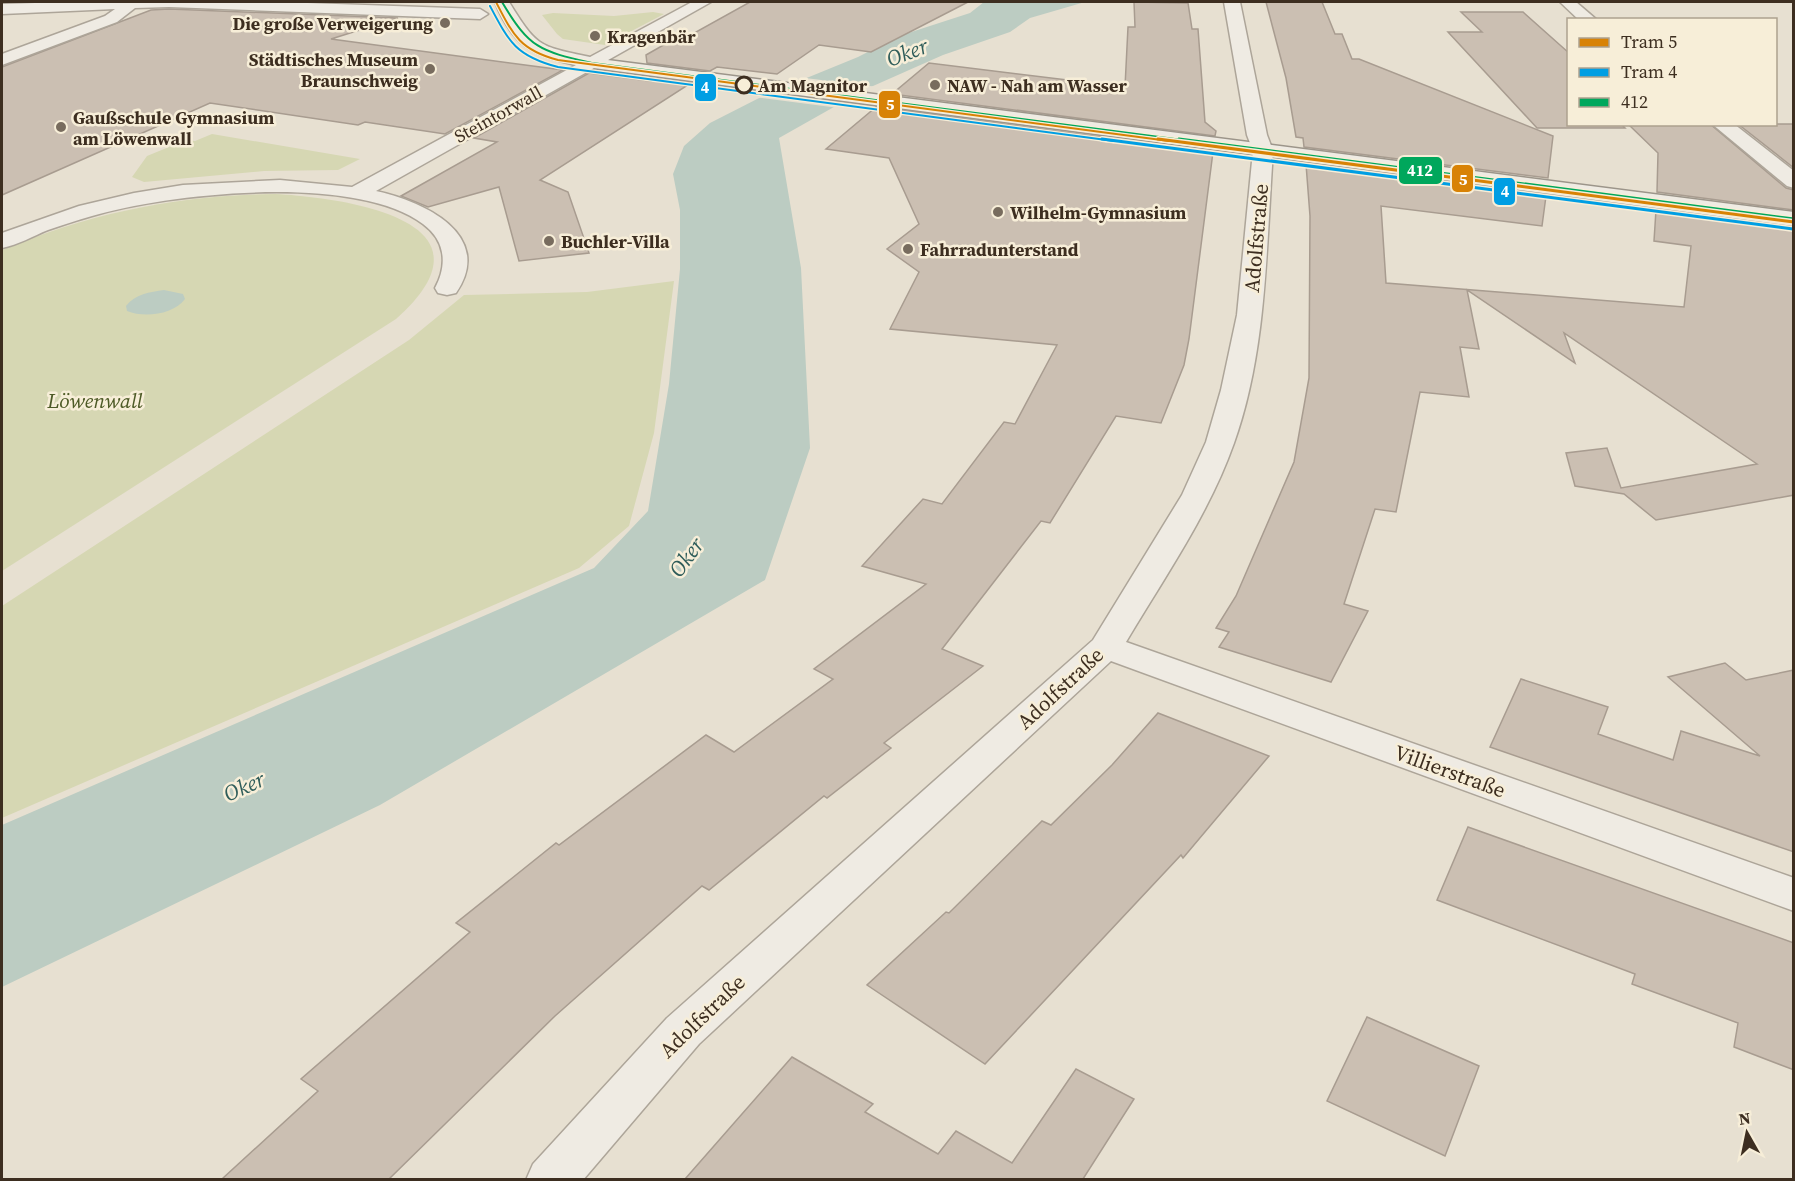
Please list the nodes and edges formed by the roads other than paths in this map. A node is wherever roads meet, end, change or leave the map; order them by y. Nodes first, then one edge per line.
1 (170, 2) edge
2 (502, 2) edge
3 (703, 2) edge
4 (1232, 2) edge
5 (1567, 2) edge
6 (130, 3) junction
7 (2, 9) edge
8 (480, 14) dead end
9 (1587, 18) edge
10 (2, 60) edge
11 (592, 63) junction
12 (1724, 126) edge
13 (1263, 151) junction
14 (1794, 182) edge
15 (356, 193) junction
16 (1794, 219) edge
17 (2, 241) edge
18 (447, 288) dead end
19 (1106, 647) junction
20 (1794, 895) edge
21 (551, 1179) edge

1 - 6 street
1 - 8 street
2 - 11 street
3 - 11 street, Steintorwall
4 - 13 street, Adolfstraße
5 - 9 street
6 - 7 street
6 - 10 street
11 - 13 street
11 - 15 street, Steintorwall
12 - 14 street
13 - 16 street
13 - 19 street, Adolfstraße
15 - 17 street
15 - 18 street
19 - 20 street, Villierstraße
19 - 21 street, Adolfstraße

